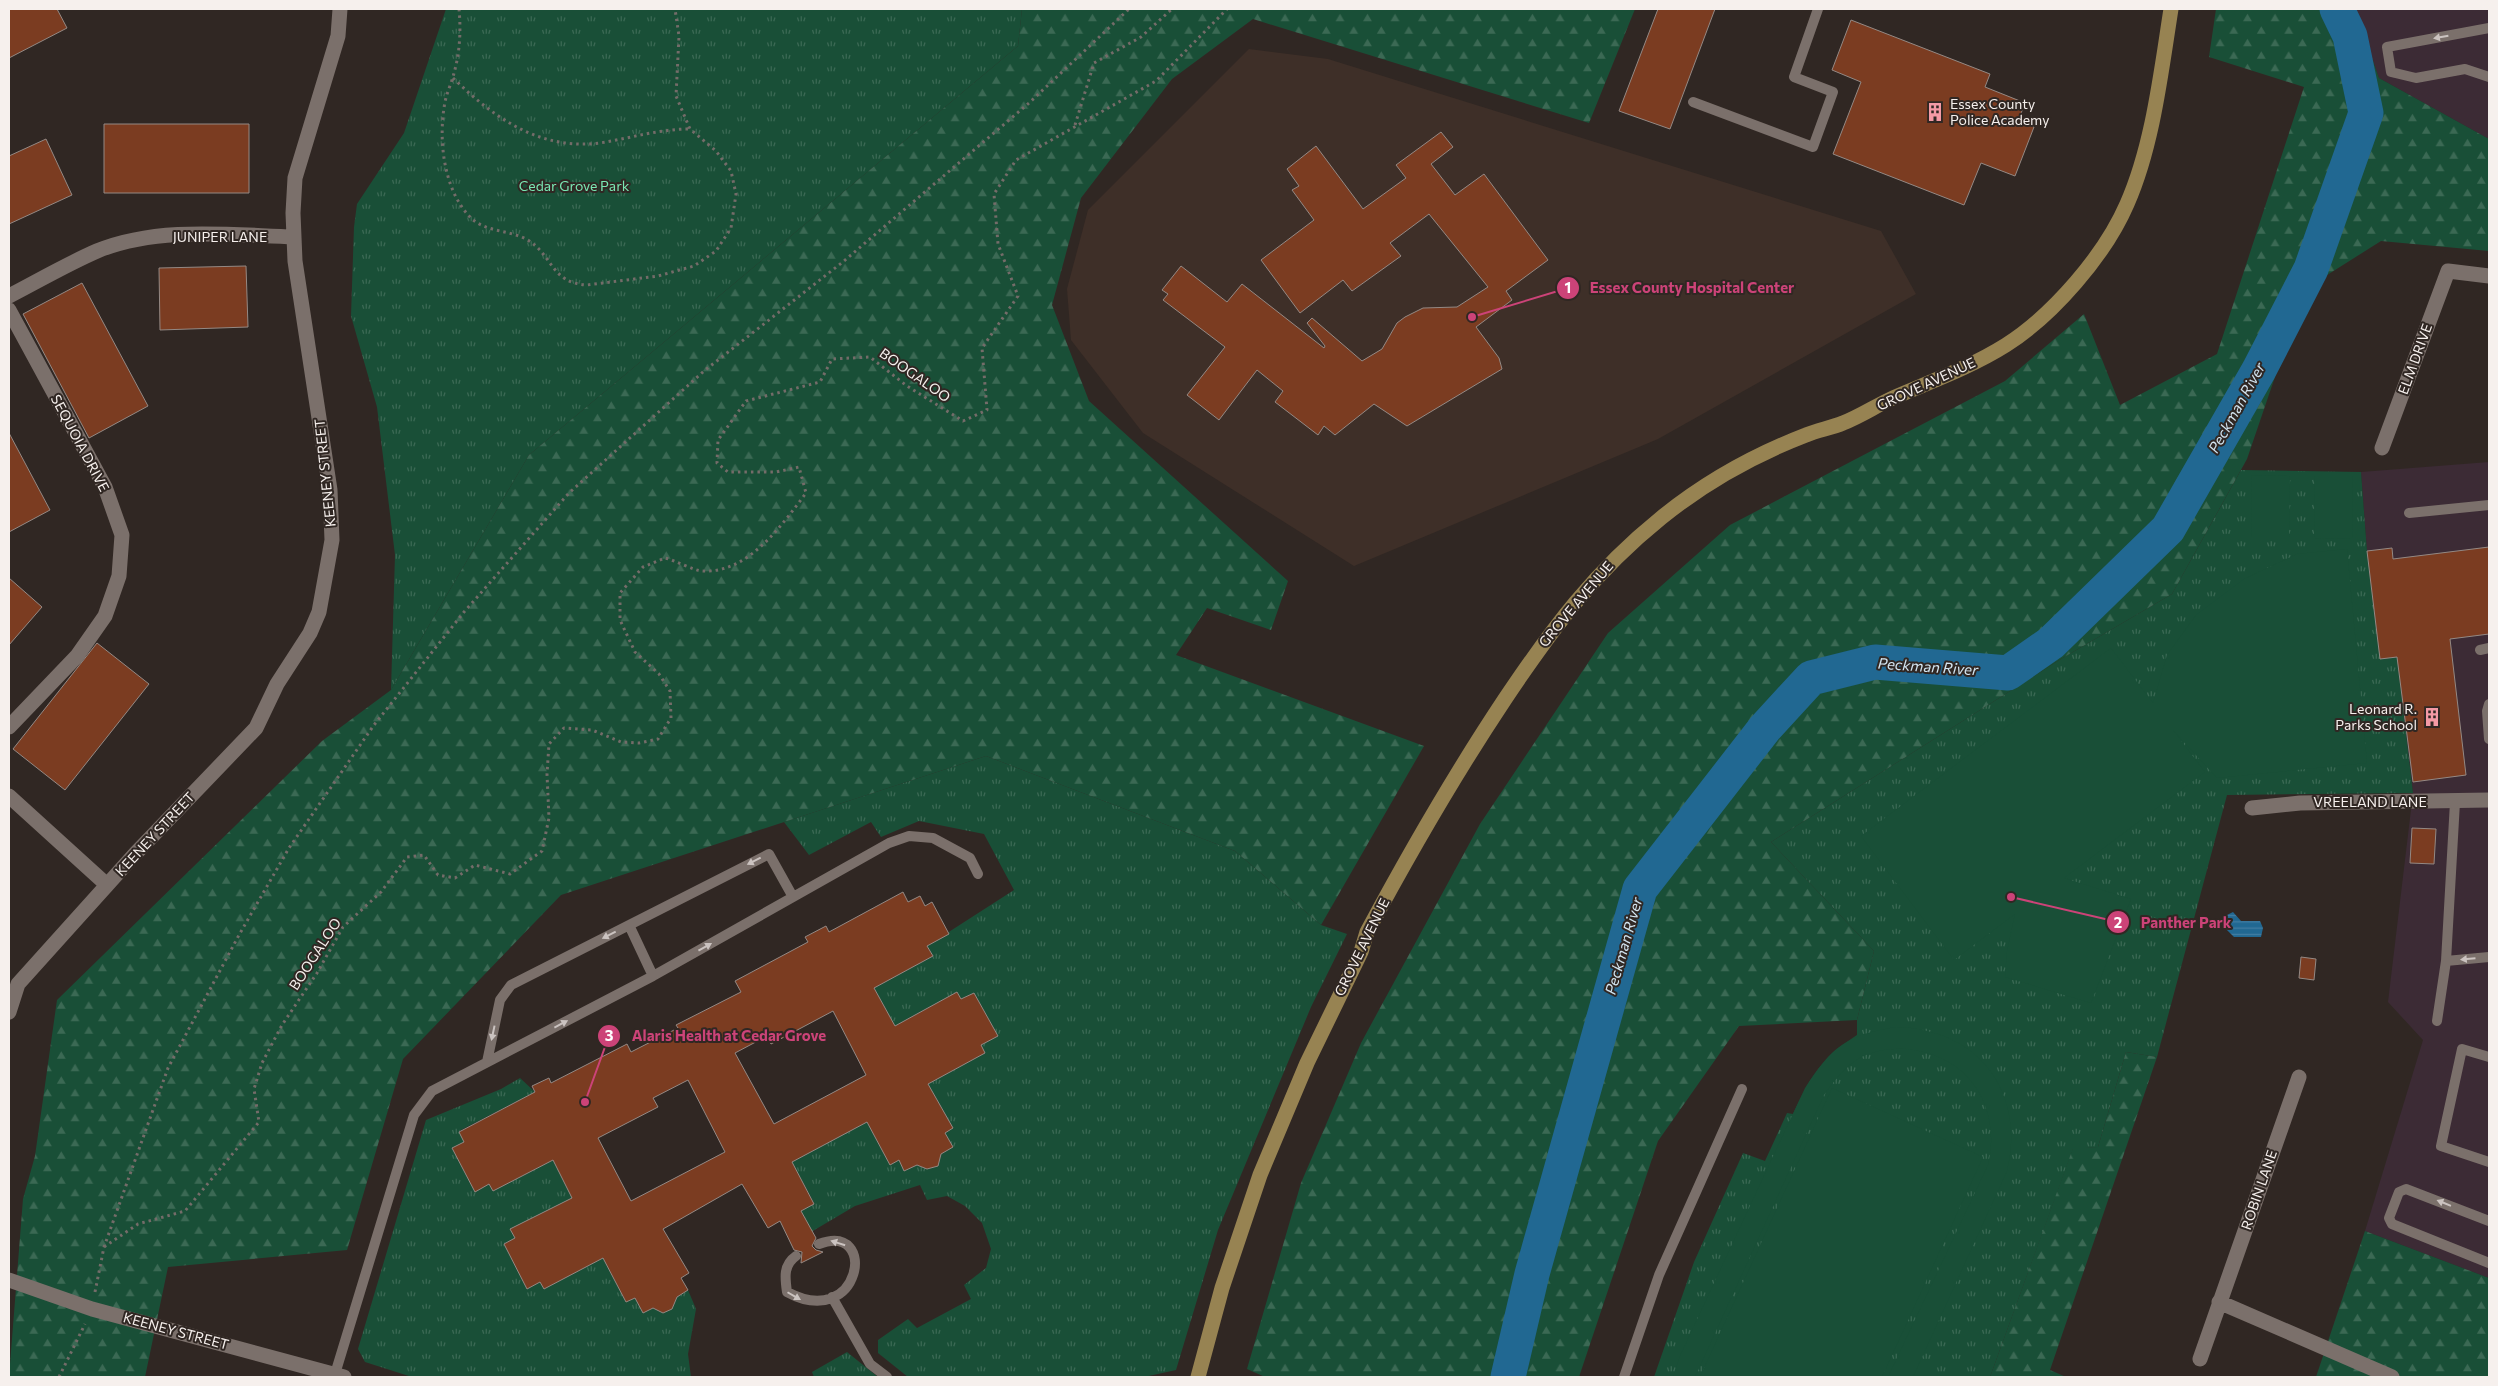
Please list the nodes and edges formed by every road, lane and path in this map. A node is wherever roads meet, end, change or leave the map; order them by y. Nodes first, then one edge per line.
1 (340, 9) edge
2 (459, 9) edge
3 (675, 9) edge
4 (1129, 9) edge
5 (1172, 9) edge
6 (1227, 9) edge
7 (1818, 9) edge
8 (2171, 9) edge
9 (2489, 28) edge
10 (2489, 77) edge
11 (453, 78) junction
12 (1693, 102) dead end
13 (1075, 125) junction
14 (690, 129) junction
15 (294, 237) junction
16 (2489, 276) edge
17 (9, 296) edge
18 (9, 310) edge
19 (2382, 448) dead end
20 (2489, 505) edge
21 (2409, 513) dead end
22 (2489, 704) edge
23 (9, 726) edge
24 (2489, 739) edge
25 (9, 796) edge
26 (2489, 800) edge
27 (2455, 802) junction
28 (2252, 808) dead end
29 (978, 874) dead end
30 (107, 885) junction
31 (793, 898) junction
32 (629, 925) junction
33 (2489, 957) edge
34 (2446, 961) junction
35 (653, 976) junction
36 (9, 1012) edge
37 (2437, 1021) dead end
38 (2489, 1057) edge
39 (487, 1062) junction
40 (2298, 1077) dead end
41 (1742, 1090) dead end
42 (2489, 1162) edge
43 (2489, 1221) edge
44 (819, 1244) dead end
45 (104, 1247) junction
46 (796, 1256) dead end
47 (2489, 1263) edge
48 (9, 1280) edge
49 (832, 1297) junction
50 (2219, 1302) junction
51 (92, 1309) junction
52 (2200, 1359) dead end
53 (340, 1376) edge
54 (59, 1377) edge
55 (887, 1377) edge
56 (1198, 1377) edge
57 (1624, 1377) edge
58 (2392, 1377) edge

1 - 15 street, KEENEY STREET
2 - 11 path
3 - 14 path
4 - 45 path
5 - 13 path
6 - 13 path, BOOGALOO
7 - 12 lane
8 - 56 street, GROVE AVENUE
9 -> 10 lane
11 - 14 path
11 - 14 path
13 - 45 path, BOOGALOO
15 - 17 street, JUNIPER LANE
15 - 30 street, KEENEY STREET
16 - 19 street, ELM DRIVE
18 - 23 street, SEQUOIA DRIVE
20 - 21 lane
22 - 24 lane
25 - 30 street
26 - 27 street, VREELAND LANE
27 - 28 street, VREELAND LANE
27 - 34 lane
29 - 31 lane
30 - 36 street, KEENEY STREET
31 -> 32 lane
35 -> 31 lane
32 - 35 lane
32 -> 39 lane
33 -> 34 lane
34 - 37 lane
39 -> 35 lane
38 - 42 lane
39 - 53 lane
40 - 50 street, ROBIN LANE
41 - 57 lane
43 -> 47 lane
49 -> 44 lane
45 - 51 path
46 -> 49 lane
48 - 51 street, KEENEY STREET
49 - 55 lane
50 - 52 street, ROBIN LANE
50 - 58 street
51 - 53 street, KEENEY STREET
51 - 54 path

